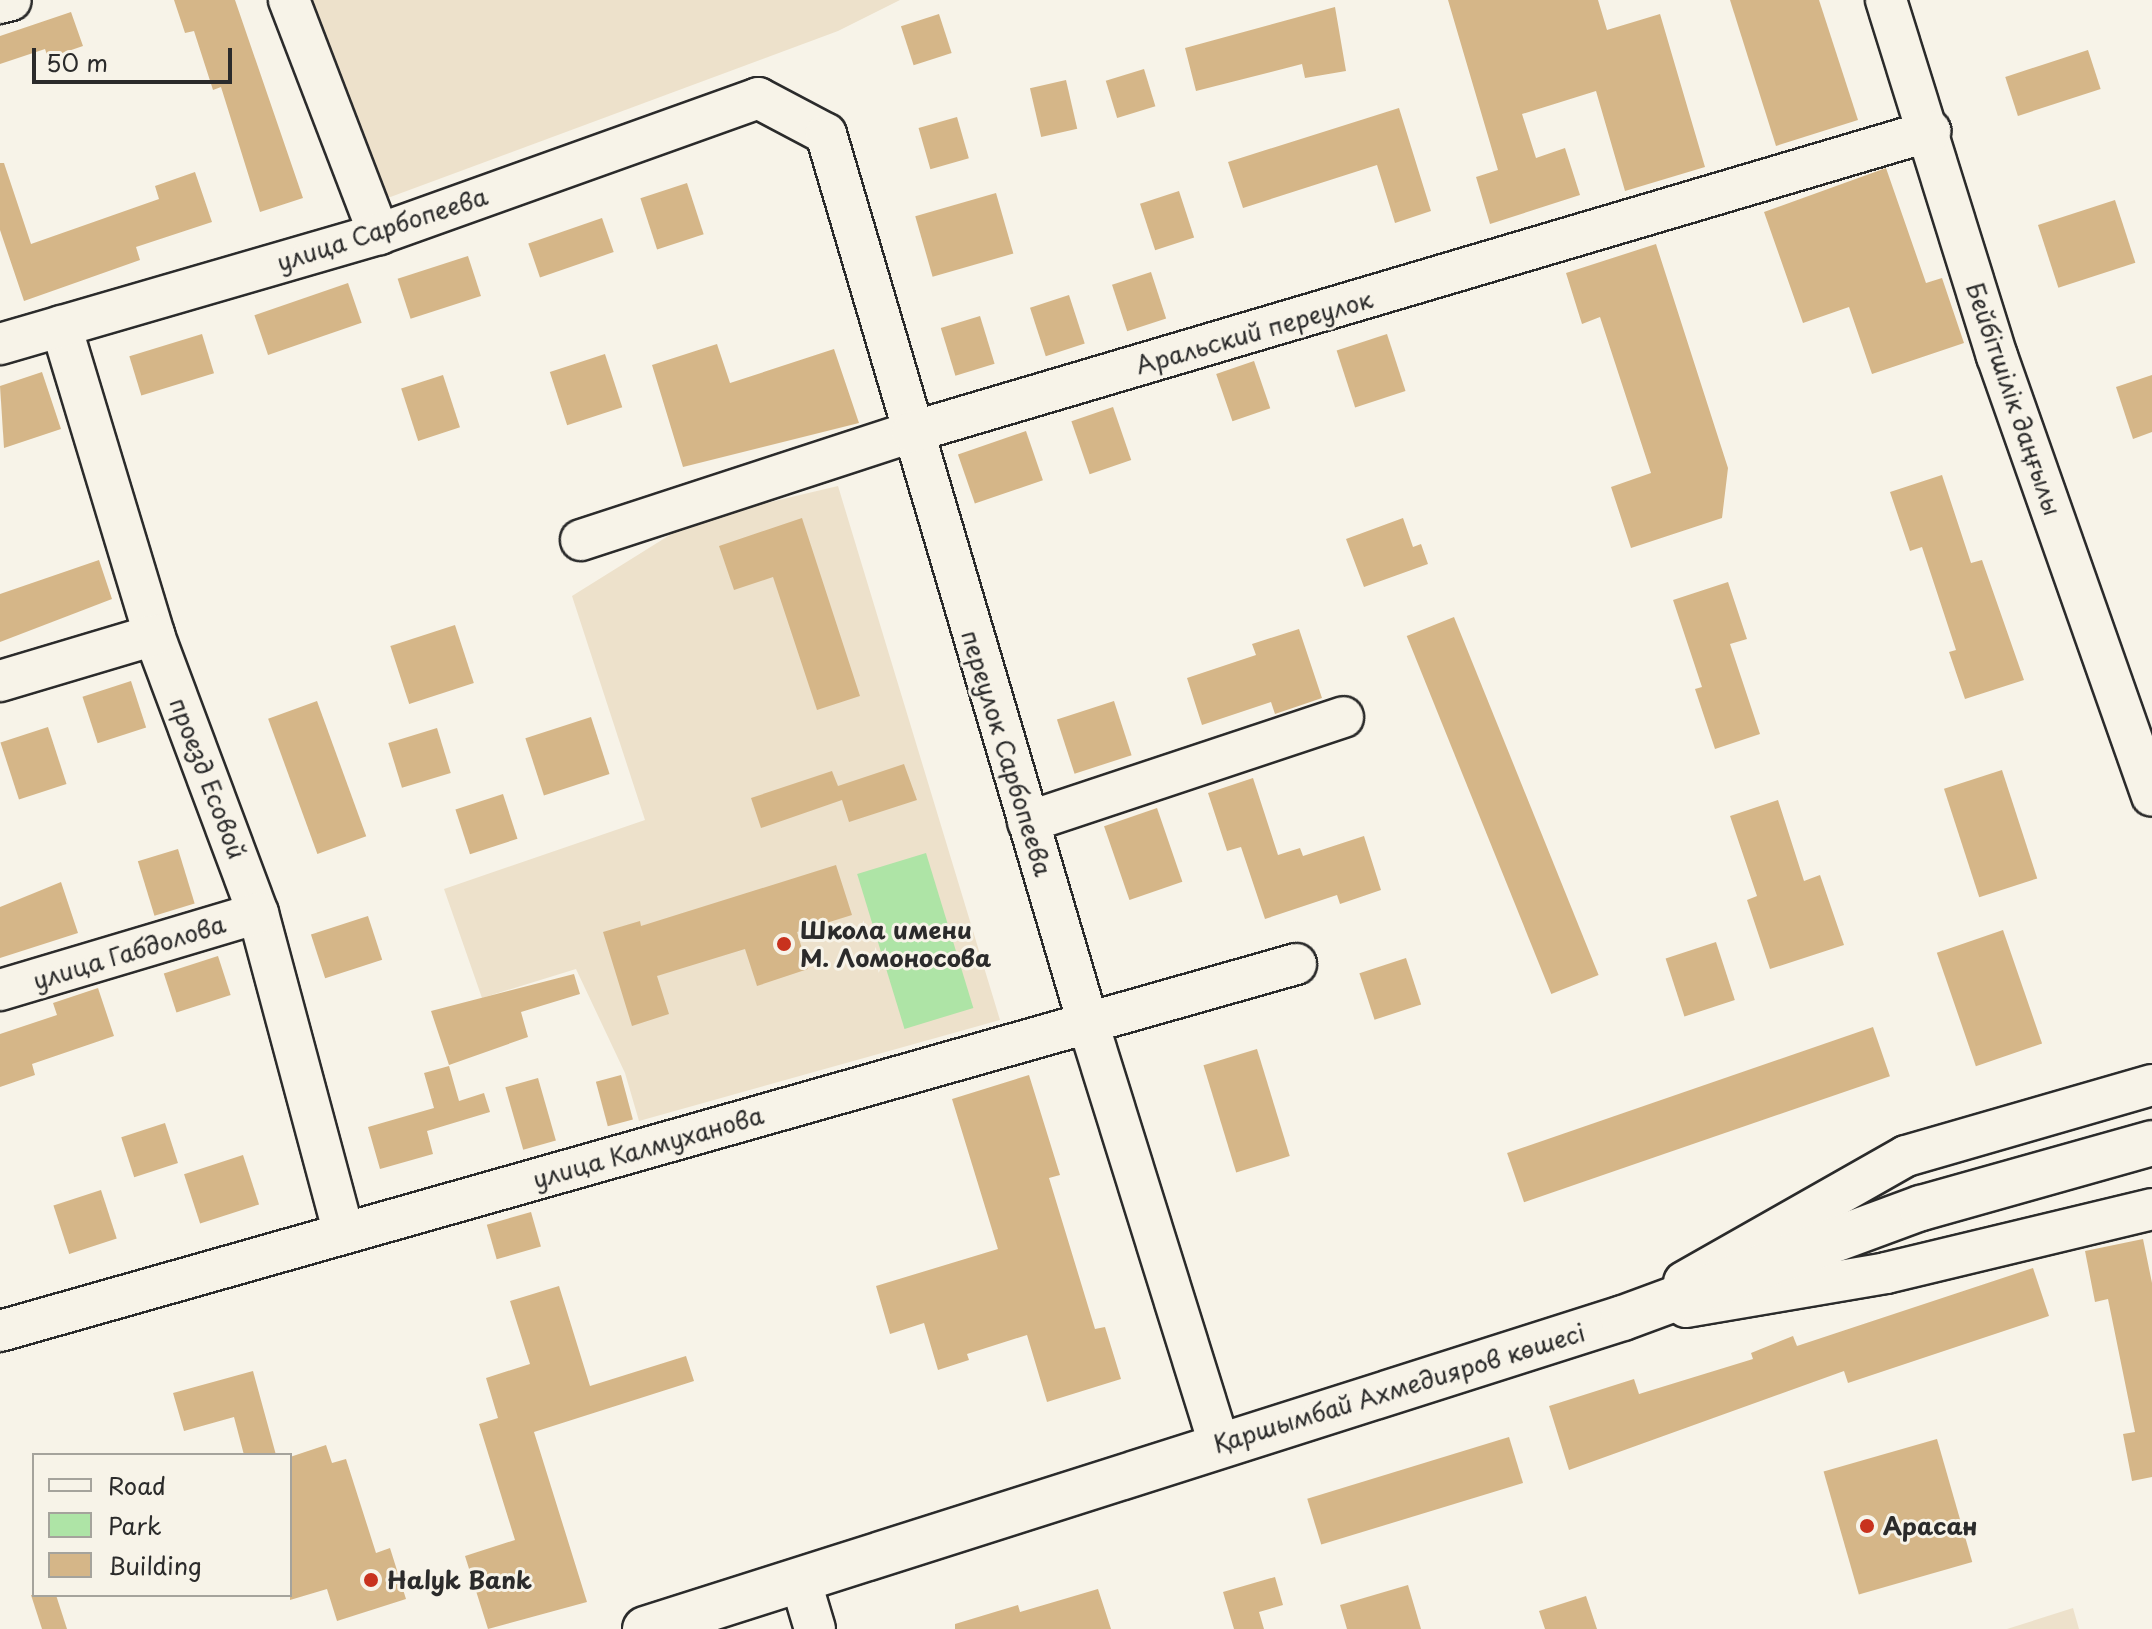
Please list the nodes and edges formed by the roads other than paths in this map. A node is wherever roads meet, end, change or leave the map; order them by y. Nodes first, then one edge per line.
1 (11, 0) edge
2 (289, 0) edge
3 (1886, 0) edge
4 (0, 3) edge
5 (758, 98) joint
6 (1930, 131) junction
7 (379, 234) junction
8 (61, 326) junction
9 (0, 344) edge
10 (912, 432) junction
11 (581, 540) dead end
12 (154, 635) junction
13 (0, 681) edge
14 (1343, 717) dead end
15 (2152, 795) edge
16 (1028, 822) junction
17 (258, 913) junction
18 (1296, 964) dead end
19 (0, 990) edge
20 (1088, 1023) junction
21 (2152, 1085) edge
22 (2152, 1143) edge
23 (2152, 1209) edge
24 (344, 1233) junction
25 (1623, 1318) junction
26 (0, 1331) edge
27 (1219, 1444) junction
28 (800, 1579) junction
29 (645, 1629) edge
30 (815, 1629) edge

1 - 4 street
2 - 7 street
3 - 6 street, Бейбітшілік даңғылы
5 - 7 street, улица Сарбопеева
5 - 10 street, переулок Сарбопеева
6 - 10 street, Аральский переулок
6 - 15 street, Бейбітшілік даңғылы
7 - 8 street, улица Сарбопеева
8 - 9 street, улица Сарбопеева
8 - 12 street, проезд Есовой
10 - 11 street, Аральский переулок
10 - 16 street, переулок Сарбопеева
12 - 13 street
12 - 17 street, проезд Есовой
14 - 16 street
16 - 20 street, переулок Сарбопеева
17 - 19 street, улица Габдолова
17 - 24 street, проезд Есовой
18 - 20 street, улица Калмуханова
20 - 24 street, улица Калмуханова
20 - 27 street, переулок Сарбопеева
21 - 25 street
22 - 25 main road, Қаршымбай Ахмедияров көшесі
23 - 25 street
24 - 26 street, улица Калмуханова
25 - 27 main road, Қаршымбай Ахмедияров көшесі
27 - 28 main road, Қаршымбай Ахмедияров көшесі
28 - 29 main road, Қаршымбай Ахмедияров көшесі
28 - 30 street

